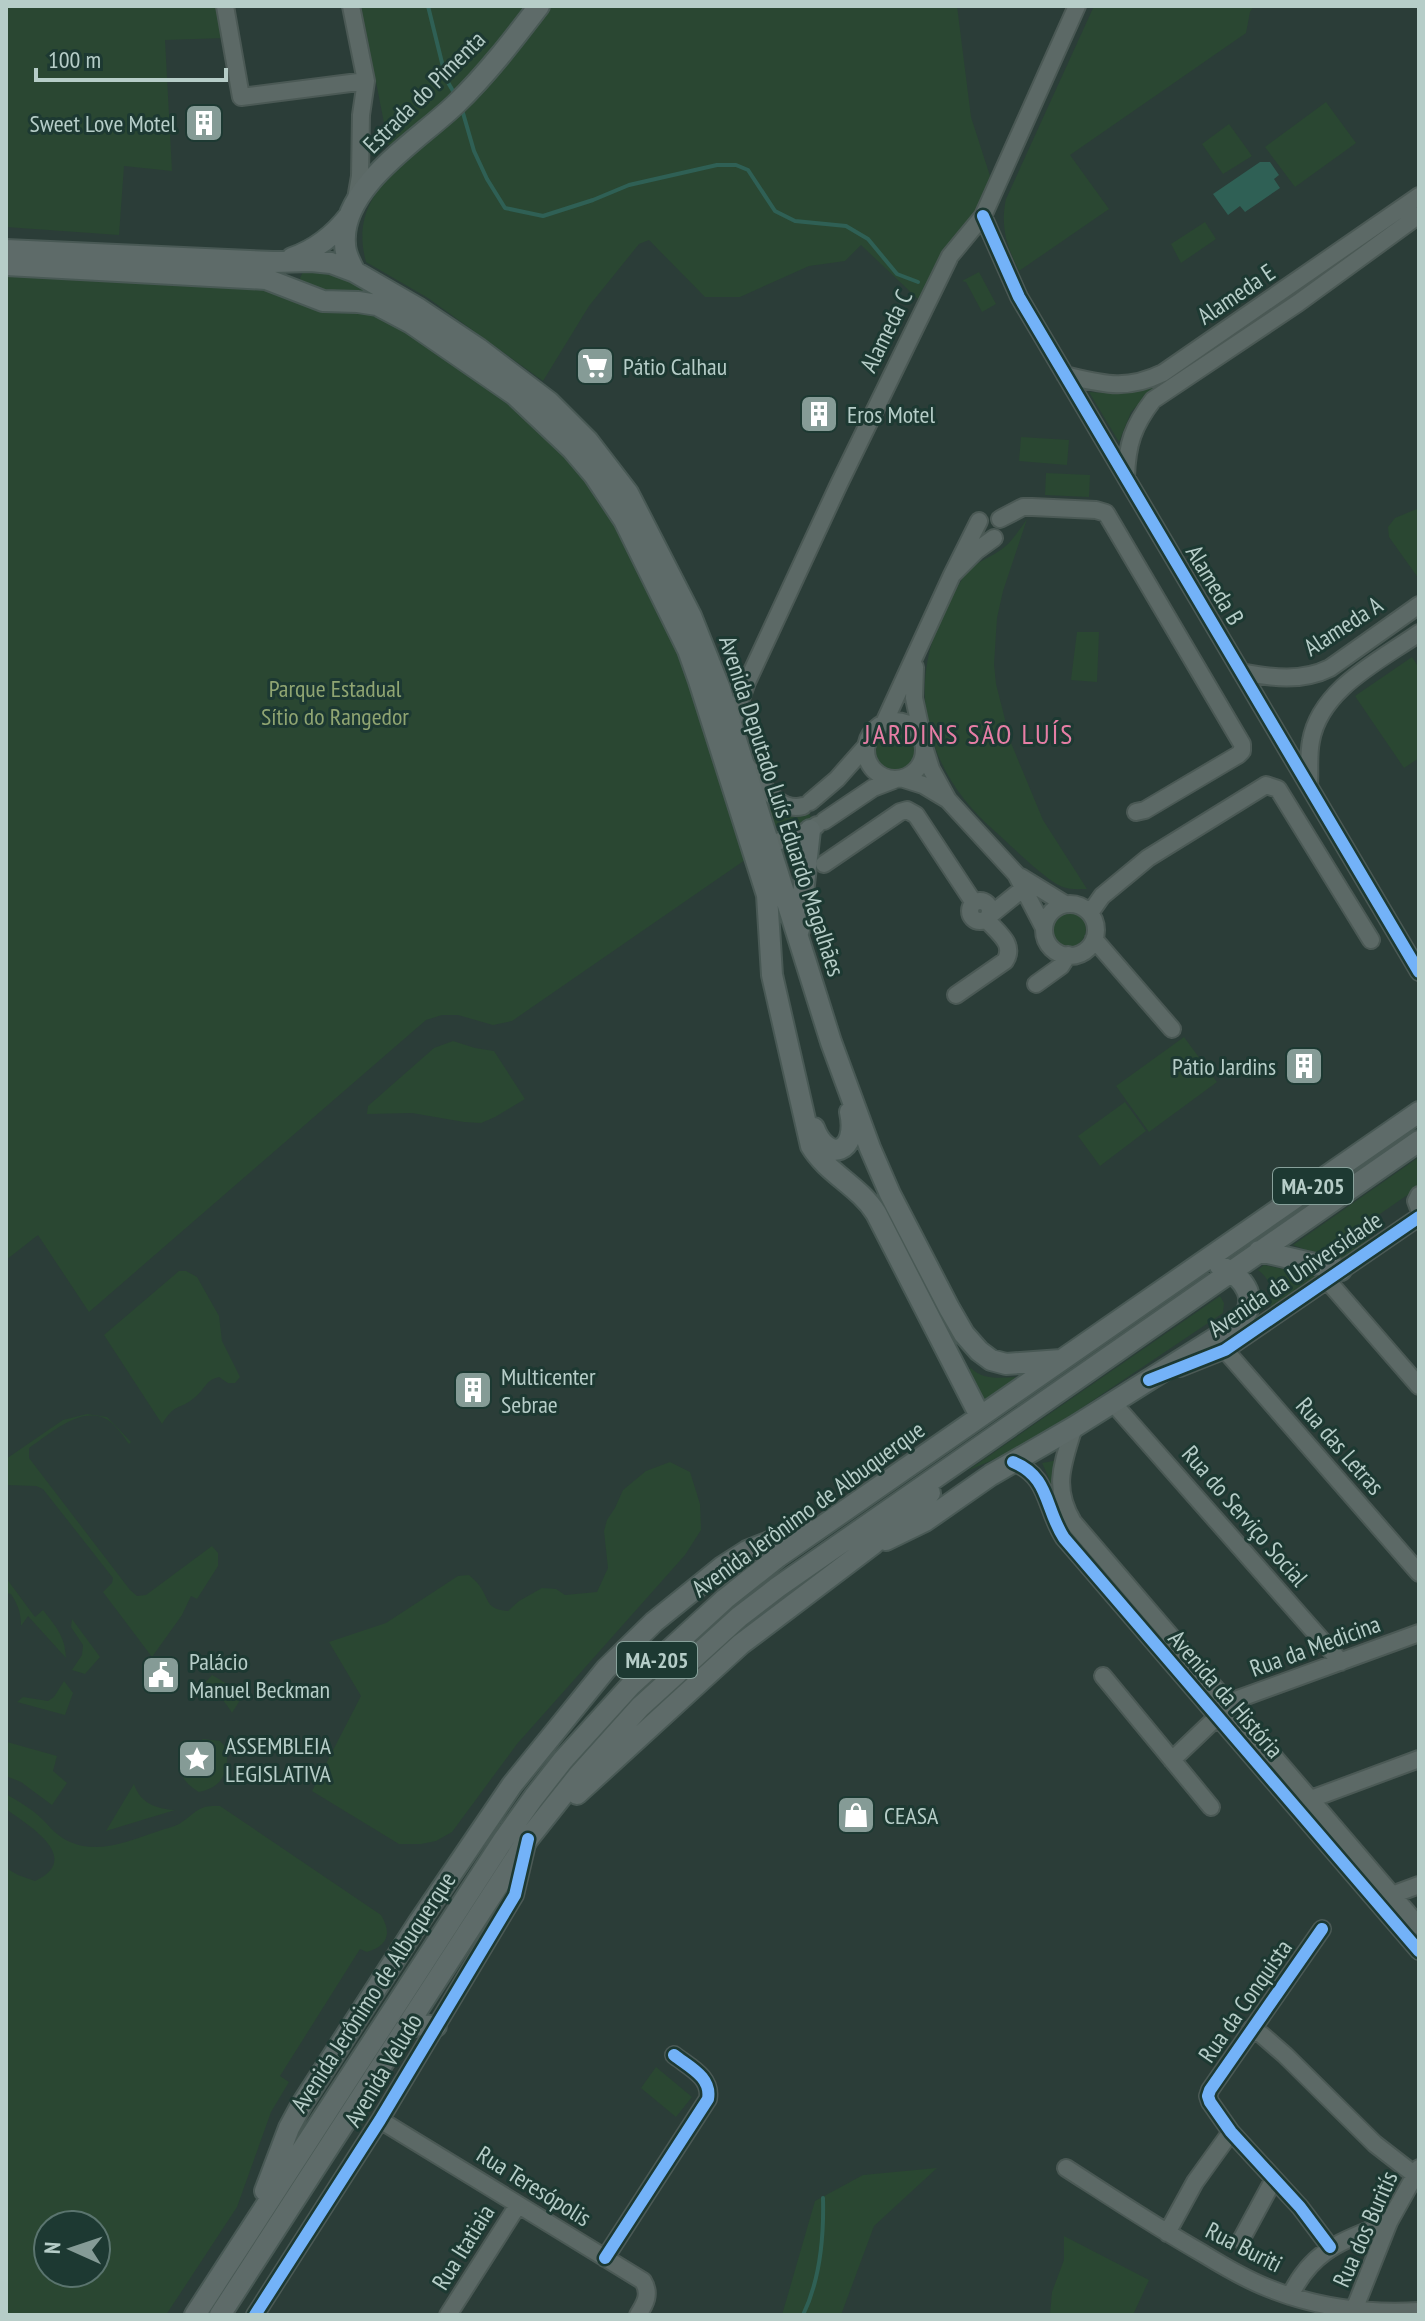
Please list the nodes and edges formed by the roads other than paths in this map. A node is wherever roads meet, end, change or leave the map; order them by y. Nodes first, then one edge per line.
1 (225, 6) edge
2 (351, 6) edge
3 (539, 6) edge
4 (1077, 6) edge
5 (366, 81) junction
6 (359, 146) junction
7 (386, 167) junction
8 (1419, 196) edge
9 (353, 208) junction
10 (1419, 215) edge
11 (983, 216) junction
12 (6, 250) edge
13 (1357, 250) junction
14 (311, 261) junction
15 (281, 262) junction
16 (6, 265) edge
17 (355, 272) junction
18 (1287, 288) junction
19 (300, 293) junction
20 (1298, 303) junction
21 (1065, 375) junction
22 (1126, 479) junction
23 (1000, 519) junction
24 (979, 521) junction
25 (994, 538) junction
26 (952, 575) junction
27 (1419, 605) edge
28 (1419, 633) edge
29 (917, 654) junction
30 (1241, 672) junction
31 (747, 682) junction
32 (720, 689) junction
33 (884, 723) junction
34 (732, 724) junction
35 (867, 745) junction
36 (924, 745) junction
37 (743, 762) junction
38 (899, 779) junction
39 (1309, 787) junction
40 (948, 800) junction
41 (1136, 812) dead end
42 (817, 825) junction
43 (769, 845) junction
44 (824, 864) dead end
45 (1020, 880) junction
46 (1065, 904) junction
47 (1090, 913) junction
48 (987, 918) junction
49 (1044, 928) junction
50 (798, 938) junction
51 (1094, 939) junction
52 (1371, 940) dead end
53 (1419, 972) edge
54 (772, 975) junction
55 (956, 995) dead end
56 (1172, 1029) dead end
57 (831, 1042) junction
58 (1419, 1112) edge
59 (1419, 1141) edge
60 (1419, 1195) edge
61 (1419, 1209) edge
62 (1419, 1217) edge
63 (1259, 1251) junction
64 (1206, 1259) junction
65 (1230, 1271) junction
66 (1334, 1275) junction
67 (1225, 1350) junction
68 (1061, 1360) junction
69 (1149, 1380) junction
70 (1419, 1386) edge
71 (1113, 1403) junction
72 (980, 1416) junction
73 (1074, 1427) junction
74 (976, 1448) junction
75 (1013, 1462) junction
76 (1060, 1480) junction
77 (1041, 1485) junction
78 (841, 1512) junction
79 (872, 1545) junction
80 (1419, 1573) edge
81 (1419, 1633) edge
82 (1341, 1662) junction
83 (1103, 1676) dead end
84 (1222, 1710) junction
85 (1419, 1759) edge
86 (1172, 1760) junction
87 (1304, 1804) junction
88 (1211, 1807) dead end
89 (528, 1839) junction
90 (1419, 1885) edge
91 (1392, 1895) junction
92 (1419, 1926) edge
93 (1322, 1929) dead end
94 (1419, 1951) edge
95 (407, 2025) junction
96 (436, 2026) junction
97 (1251, 2029) junction
98 (674, 2055) dead end
99 (380, 2120) junction
100 (1231, 2132) junction
101 (281, 2150) junction
102 (1066, 2168) dead end
103 (1417, 2171) edge
104 (312, 2172) junction
105 (287, 2173) junction
106 (1274, 2179) junction
107 (518, 2205) junction
108 (1389, 2222) junction
109 (250, 2230) junction
110 (1167, 2233) junction
111 (1241, 2240) dead end
112 (1330, 2247) junction
113 (605, 2258) junction
114 (1290, 2296) junction
115 (642, 2309) edge
116 (1354, 2310) junction
117 (1419, 2311) edge
118 (195, 2315) edge
119 (220, 2315) edge
120 (255, 2315) edge
121 (448, 2315) edge

1 - 5 street
2 - 5 street
3 - 7 main road, Estrada do Pimenta
4 - 11 street, Alameda C
5 - 6 street
6 - 7 street
6 - 9 street
7 - 9 main road, Estrada do Pimenta
8 - 13 street, Alameda E
9 - 15 main road, Estrada do Pimenta
9 - 17 main road
10 - 13 street, Alameda E
11 - 21 street, Alameda B
11 - 31 street, Alameda C
12 - 15 main road, Avenida Deputado Luís Eduardo Magalhães
13 - 18 street, Alameda E
13 - 20 street, Alameda E
14 - 15 main road, Avenida Deputado Luís Eduardo Magalhães
14 - 17 main road, Avenida Deputado Luís Eduardo Magalhães
14 - 19 main road
16 - 19 main road, Avenida Deputado Luís Eduardo Magalhães
17 - 32 main road, Avenida Deputado Luís Eduardo Magalhães
18 - 20 street
18 - 21 street, Alameda E
19 - 54 main road, Avenida Deputado Luís Eduardo Magalhães
20 - 22 street, Alameda E
21 - 22 street, Alameda B
22 - 30 street, Alameda B
23 - 24 street
23 - 25 street
23 - 41 street
24 - 25 street
24 - 26 street
25 - 26 street
26 - 29 street
27 - 30 street, Alameda A
28 - 39 street, Alameda A
29 - 33 street
29 - 36 street
30 - 39 street, Alameda B
31 - 32 street
31 - 34 street, Alameda C
32 - 34 main road, Avenida Deputado Luís Eduardo Magalhães
33 - 35 street
33 - 36 street
34 - 37 main road, Avenida Deputado Luís Eduardo Magalhães
35 - 37 street
35 - 38 street
36 - 38 street
36 - 40 street
37 - 43 main road, Avenida Deputado Luís Eduardo Magalhães
38 - 40 street
38 - 42 street
39 - 53 street, Alameda B
40 - 45 street
42 - 43 street
42 - 50 main road
43 - 50 main road, Avenida Deputado Luís Eduardo Magalhães
44 - 48 street
45 - 46 street
45 - 48 street
45 - 49 street
46 - 47 street
46 - 49 street
47 - 51 street
47 - 52 street
48 - 55 street
49 - 51 street
50 - 57 main road, Avenida Deputado Luís Eduardo Magalhães
51 - 56 street
54 - 57 main road
54 - 72 main road, Avenida Deputado Luís Eduardo Magalhães
57 - 68 main road, Avenida Deputado Luís Eduardo Magalhães
58 - 64 main road, Avenida Jerônimo de Albuquerque / MA-205
59 - 63 main road, Avenida Jerônimo de Albuquerque / MA-205
60 - 61 street
62 - 66 street, Avenida da Universidade
63 - 65 main road, Avenida Jerônimo de Albuquerque / MA-205
63 - 66 main road
64 - 65 main road, Avenida da Universidade
64 - 68 main road, Avenida Jerônimo de Albuquerque / MA-205
65 - 69 main road, Avenida da Universidade
65 - 74 main road, Avenida Jerônimo de Albuquerque / MA-205
66 - 67 street, Avenida da Universidade
66 - 70 street
67 - 69 street, Avenida da Universidade
67 - 80 street, Rua das Letras
68 - 72 main road, Avenida Jerônimo de Albuquerque / MA-205
69 - 71 main road, Avenida da Universidade
71 - 73 main road, Avenida da Universidade
71 - 82 street, Rua do Serviço Social
72 - 78 main road, Avenida Jerônimo de Albuquerque / MA-205
73 - 75 main road, Avenida da Universidade
73 - 76 street
74 - 79 main road
74 - 89 main road, Avenida Jerônimo de Albuquerque / MA-205
75 - 77 street
75 - 79 main road, Avenida da Universidade
76 - 77 street
76 - 84 street, Avenida da História
77 - 84 street, Avenida da História
78 - 101 main road, MA-205
78 - 105 main road, Avenida Jerônimo de Albuquerque / MA-205
79 - 89 main road, Avenida Jerônimo de Albuquerque
81 - 82 street, Rua da Medicina
82 - 84 street, Rua da Medicina
83 - 86 street
84 - 86 street
84 - 87 street, Avenida da História
85 - 87 street
86 - 88 street
87 - 91 street, Avenida da História
87 - 94 street, Avenida da História
89 - 95 main road, Avenida Jerônimo de Albuquerque / MA-205
89 - 96 street, Avenida Veludo
90 - 91 street
91 - 92 street, Avenida da História
93 - 97 street, Rua da Conquista
95 - 96 main road
95 - 104 main road, Avenida Jerônimo de Albuquerque / MA-205
96 - 99 street, Avenida Veludo
97 - 100 street, Rua da Conquista
97 - 103 street
98 - 113 street
99 - 107 street, Rua Teresópolis
99 - 120 street, Avenida Veludo
100 - 106 street, Rua da Conquista
100 - 110 street
101 - 105 main road
101 - 109 main road
102 - 110 street, Rua Buriti
103 - 108 street, Rua dos Buritís
104 - 105 main road
104 - 119 main road, Avenida Jerônimo de Albuquerque / MA-205
105 - 109 main road, Avenida Jerônimo de Albuquerque / MA-205
106 - 111 street
106 - 112 street, Rua da Conquista
107 - 113 street, Rua Teresópolis
107 - 121 street, Rua Itatiaia
108 - 112 street
108 - 116 street, Rua dos Buritís
109 - 118 main road, Avenida Jerônimo de Albuquerque / MA-205
110 - 114 street, Rua Buriti
112 - 114 street
113 - 115 street, Rua Teresópolis
114 - 116 street, Rua Buriti
116 - 117 street, Rua Buriti

